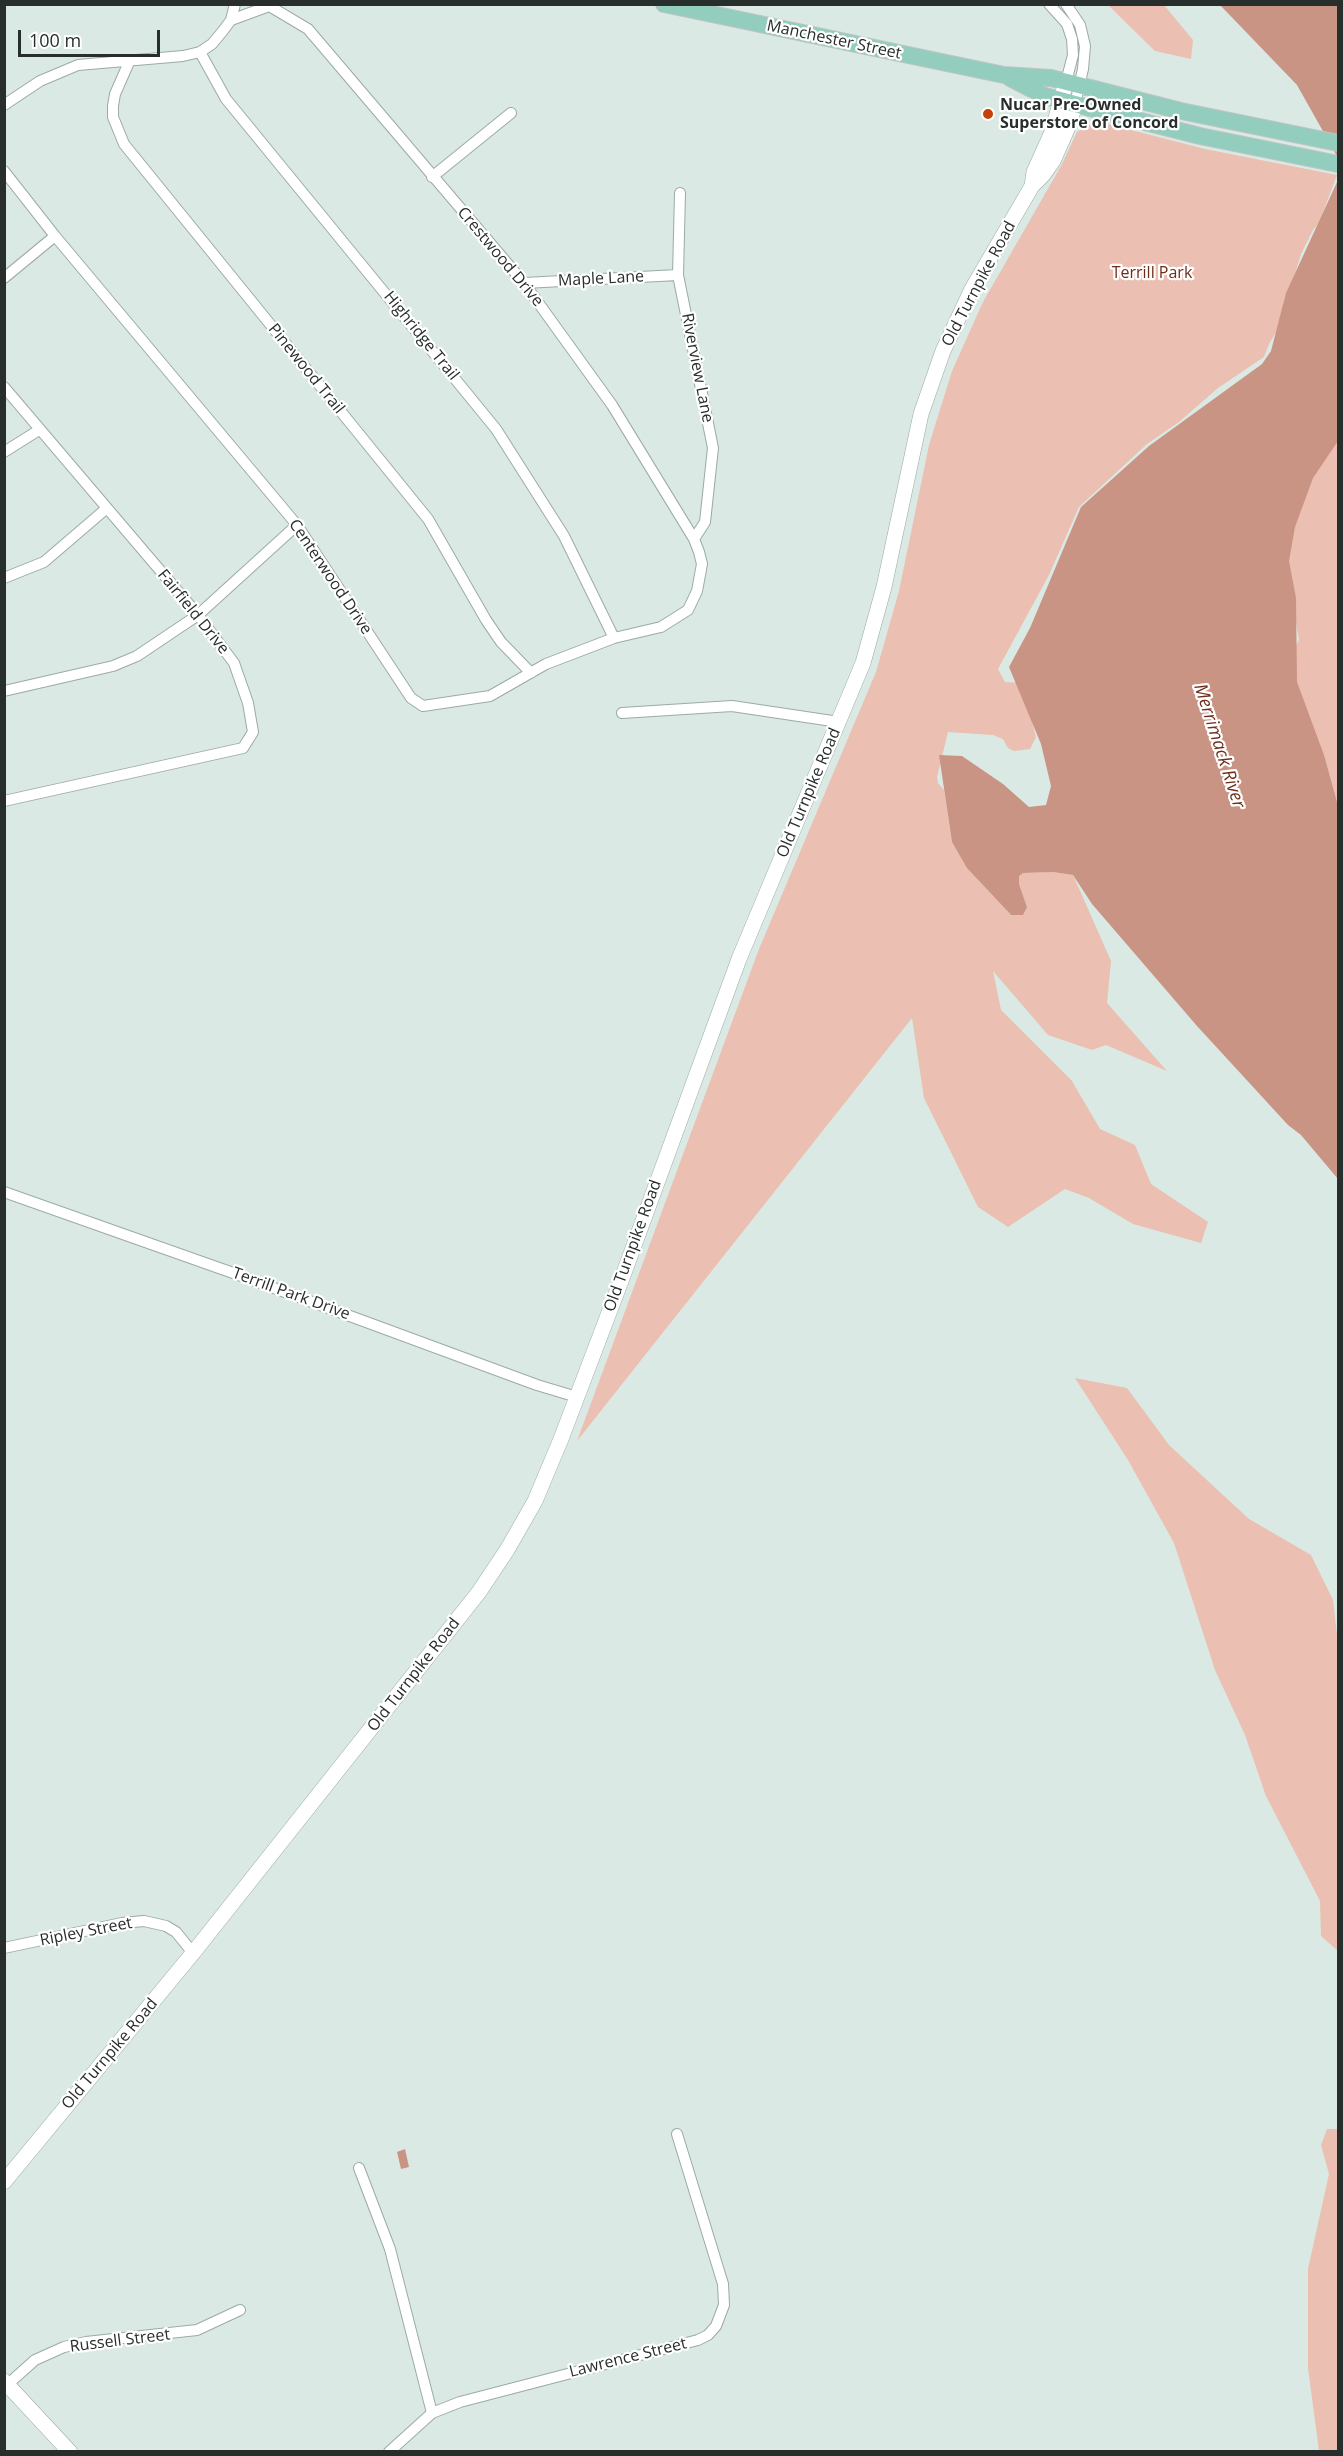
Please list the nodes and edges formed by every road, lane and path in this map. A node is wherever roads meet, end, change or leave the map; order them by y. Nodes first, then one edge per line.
1 (235, 4) edge
2 (664, 4) edge
3 (1049, 4) edge
4 (1066, 4) edge
5 (268, 5) edge
6 (231, 20) junction
7 (200, 52) junction
8 (130, 60) junction
9 (1004, 75) junction
10 (1073, 84) junction
11 (1068, 102) junction
12 (4, 105) edge
13 (511, 113) dead end
14 (1338, 143) edge
15 (1338, 164) edge
16 (4, 171) edge
17 (432, 177) junction
18 (680, 193) dead end
19 (55, 236) junction
20 (678, 275) junction
21 (4, 278) edge
22 (524, 283) junction
23 (4, 387) edge
24 (39, 430) junction
25 (4, 452) edge
26 (107, 508) junction
27 (297, 525) junction
28 (694, 539) junction
29 (4, 578) edge
30 (198, 615) junction
31 (614, 638) junction
32 (531, 673) junction
33 (4, 691) edge
34 (622, 713) dead end
35 (839, 722) junction
36 (4, 801) edge
37 (4, 1192) edge
38 (577, 1397) junction
39 (4, 1948) edge
40 (193, 1953) junction
41 (677, 2134) dead end
42 (359, 2168) dead end
43 (4, 2182) edge
44 (240, 2310) dead end
45 (6, 2382) edge
46 (432, 2413) junction
47 (70, 2451) edge
48 (389, 2451) edge

1 - 6 street
2 - 9 main road, Manchester Street
3 - 10 street
4 - 10 street
5 - 6 street, Crestwood Drive
5 - 17 street, Crestwood Drive
6 - 7 street
7 - 8 street
7 - 31 street, Highridge Trail
8 - 12 street
8 - 32 street, Pinewood Trail
9 - 10 main road, Manchester Street
9 - 11 main road, Manchester Street
10 - 11 street, Old Turnpike Road
10 - 14 main road, Manchester Street
11 - 15 main road, Manchester Street
11 - 35 street, Old Turnpike Road
13 - 17 street
16 - 19 street, Centerwood Drive
17 - 22 street, Crestwood Drive
18 - 20 street, Riverview Lane
19 - 21 street
19 - 27 street, Centerwood Drive
20 - 22 street, Maple Lane
20 - 28 street, Riverview Lane
22 - 28 street, Crestwood Drive
23 - 24 street, Fairfield Drive
24 - 25 street
24 - 26 street, Fairfield Drive
26 - 29 street
26 - 30 street, Fairfield Drive
27 - 30 street
27 - 32 street, Centerwood Drive
28 - 31 street, Centerwood Drive
30 - 33 street
30 - 36 street, Fairfield Drive
31 - 32 street, Centerwood Drive
34 - 35 street
35 - 38 street, Old Turnpike Road
37 - 38 street, Terrill Park Drive
38 - 40 street, Old Turnpike Road
39 - 40 street, Ripley Street
40 - 43 street, Old Turnpike Road
41 - 46 street, Lawrence Street
42 - 46 street
44 - 45 street, Russell Street
45 - 47 street
46 - 48 street, Lawrence Street

